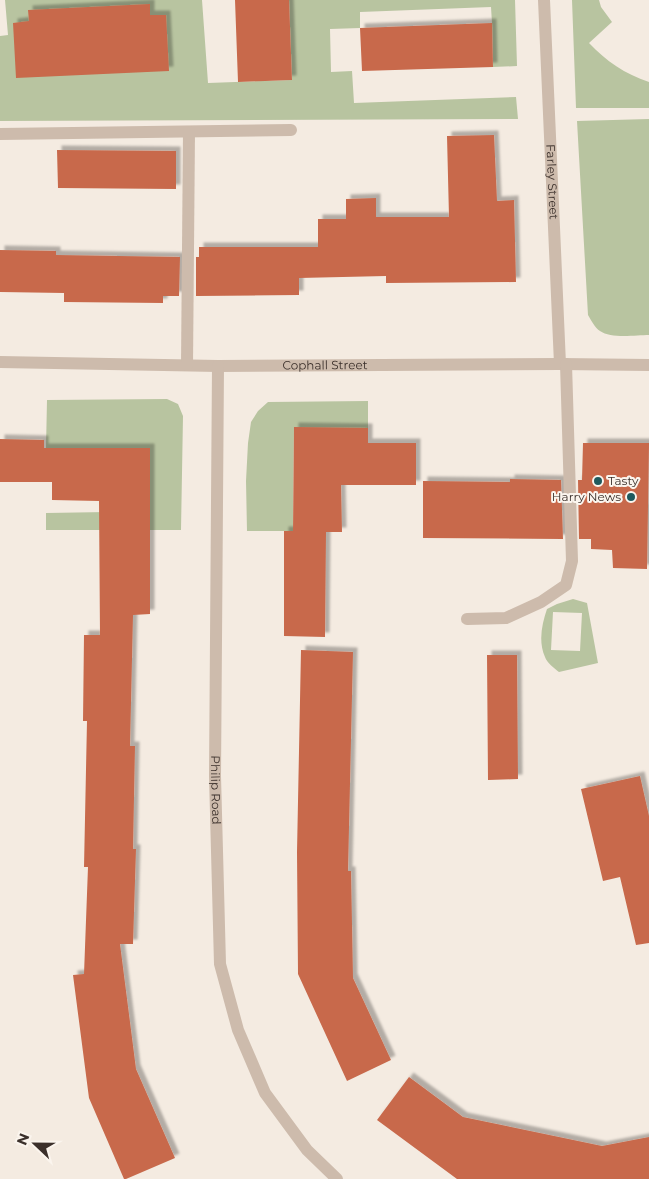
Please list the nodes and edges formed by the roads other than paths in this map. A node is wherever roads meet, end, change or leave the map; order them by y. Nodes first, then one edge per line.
1 (544, 0) edge
2 (291, 130) dead end
3 (189, 132) junction
4 (0, 134) edge
5 (0, 362) edge
6 (563, 364) junction
7 (187, 365) junction
8 (649, 365) edge
9 (218, 366) junction
10 (467, 619) dead end
11 (337, 1179) edge

1 - 6 street, Farley Street
2 - 3 street
3 - 4 street
3 - 7 street
5 - 7 street, Cophall Street
6 - 8 street, Cophall Street
6 - 9 street, Cophall Street
6 - 10 street, Farley Street
7 - 9 street, Cophall Street
9 - 11 street, Philip Road

